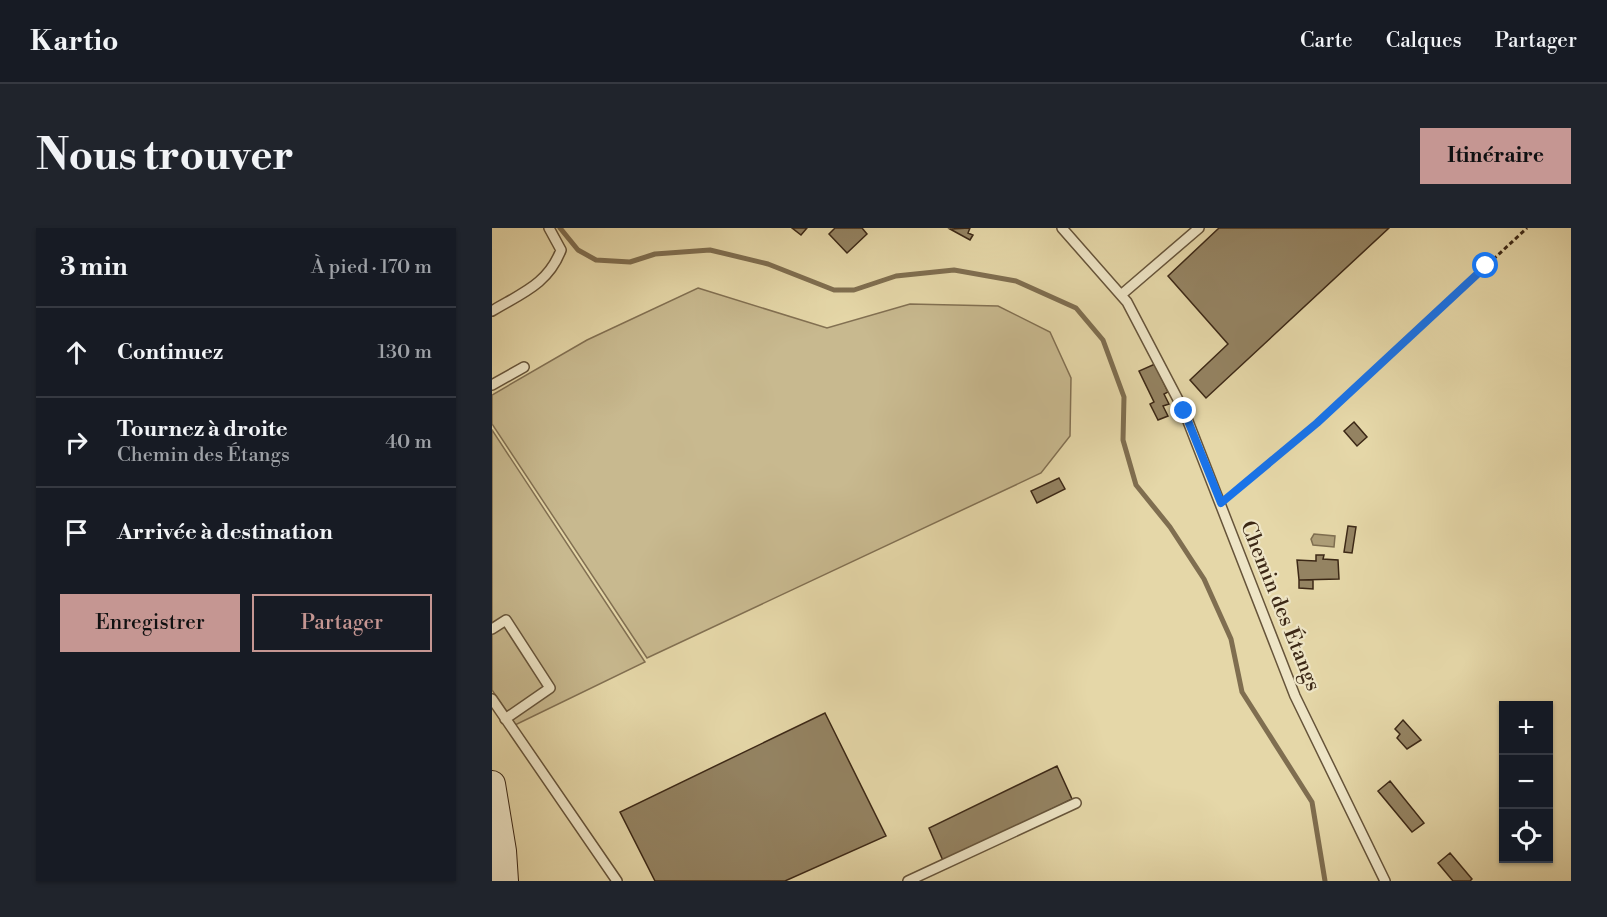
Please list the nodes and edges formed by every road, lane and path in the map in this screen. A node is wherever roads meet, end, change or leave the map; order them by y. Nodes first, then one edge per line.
1 (549, 228) edge
2 (1062, 228) edge
3 (1199, 228) edge
4 (1527, 228) edge
5 (1121, 296) junction
6 (492, 311) edge
7 (524, 368) dead end
8 (492, 385) edge
9 (1221, 503) junction
10 (492, 629) edge
11 (492, 699) edge
12 (506, 719) junction
13 (492, 784) edge
14 (1076, 803) dead end
15 (505, 881) edge
16 (617, 881) edge
17 (908, 881) edge
18 (1385, 881) edge

1 - 6 lane
2 - 5 lane, Chemin des Étangs
3 - 5 lane
4 - 9 path
5 - 9 lane, Chemin des Étangs
7 - 8 lane
9 - 18 lane, Chemin des Étangs
10 - 12 lane
11 - 12 lane
12 - 16 lane
13 - 15 main road
14 - 17 lane

